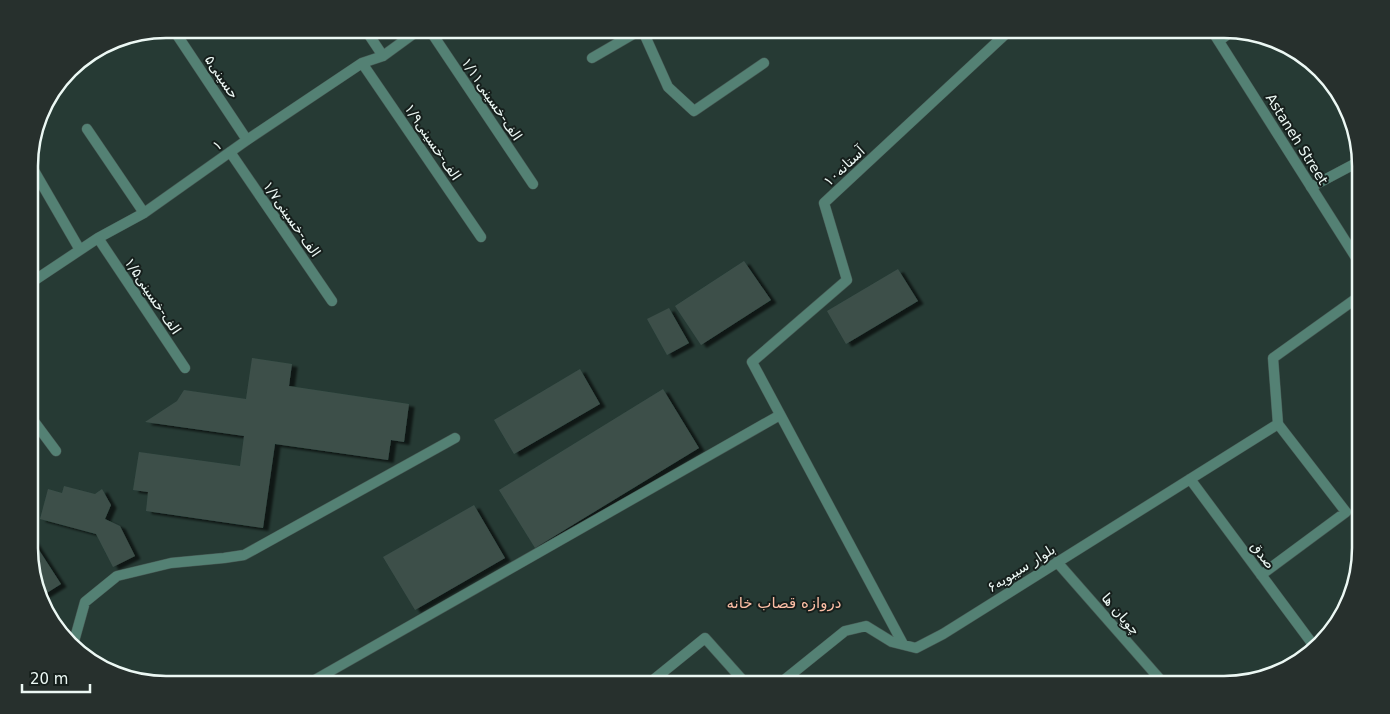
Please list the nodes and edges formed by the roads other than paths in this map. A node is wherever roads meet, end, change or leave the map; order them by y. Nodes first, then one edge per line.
1 (178, 37) edge
2 (370, 37) edge
3 (409, 37) edge
4 (434, 37) edge
5 (628, 37) edge
6 (646, 37) edge
7 (1002, 37) edge
8 (1216, 37) edge
9 (1224, 37) edge
10 (1219, 41) junction
11 (382, 56) junction
12 (592, 58) dead end
13 (362, 63) junction
14 (764, 63) dead end
15 (87, 129) dead end
16 (247, 140) junction
17 (230, 152) junction
18 (1352, 165) edge
19 (38, 178) edge
20 (533, 184) dead end
21 (1311, 187) junction
22 (144, 213) junction
23 (98, 238) junction
24 (481, 238) dead end
25 (80, 250) junction
26 (1352, 251) edge
27 (38, 278) edge
28 (332, 301) dead end
29 (1352, 301) edge
30 (185, 368) dead end
31 (780, 415) junction
32 (1278, 424) junction
33 (38, 427) edge
34 (455, 438) dead end
35 (56, 451) dead end
36 (1190, 479) junction
37 (1057, 562) junction
38 (1261, 575) junction
39 (75, 639) edge
40 (1311, 643) edge
41 (903, 644) junction
42 (322, 676) edge
43 (658, 676) edge
44 (739, 676) edge
45 (789, 676) edge
46 (1157, 676) edge

1 - 16 street, حسینی۵
2 - 11 street
3 - 11 street, ۱
4 - 20 street, الف-خسینی۱/۱۱
5 - 12 street
6 - 14 street
7 - 31 street, آستانه۱۰
8 - 10 street, Astaneh Street
9 - 10 street
10 - 21 street, Astaneh Street
11 - 13 street, ۱
13 - 16 street, ۱
13 - 24 street, الف-خسینی۱/۹
15 - 22 street
16 - 17 street, ۱
17 - 22 street, ۱
17 - 28 street, الف-خسینی۱/۷
18 - 21 street
19 - 25 street
21 - 26 street, Astaneh Street
22 - 23 street, ۱
23 - 25 street, ۱
23 - 30 street, الف-خسینی۱/۵
25 - 27 street, ۱
29 - 32 street
31 - 41 street
31 - 42 street
32 - 36 street, ۶بلوار سیبویه
32 - 38 street
33 - 35 street
34 - 39 street
36 - 37 street, ۶بلوار سیبویه
36 - 38 street, صدق
37 - 41 street, ۶بلوار سیبویه
37 - 46 street, چوپان ها
38 - 40 street, صدق
41 - 45 street, ۶بلوار سیبویه
43 - 44 street

